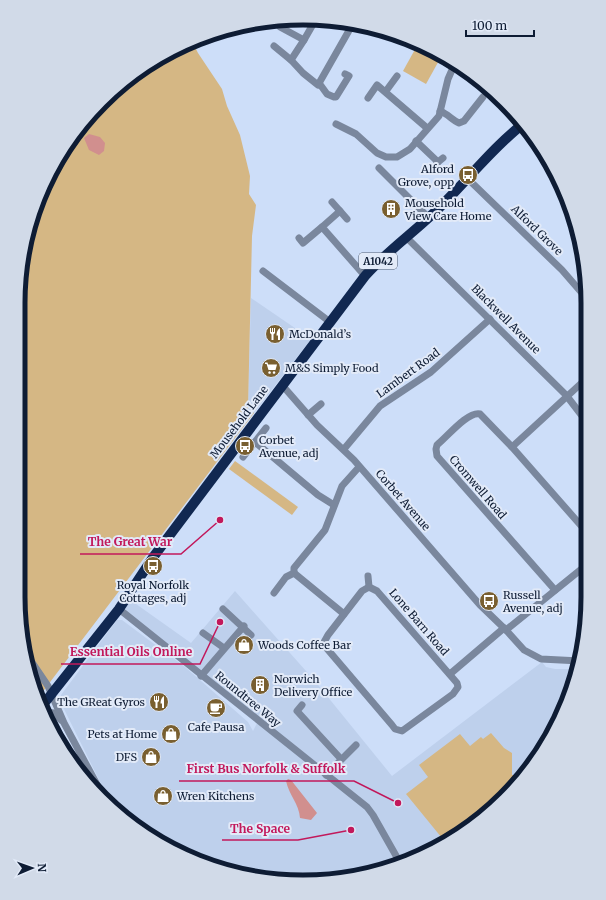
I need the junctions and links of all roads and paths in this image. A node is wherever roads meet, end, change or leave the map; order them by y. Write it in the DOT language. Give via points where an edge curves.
graph roads {
  1 [pos="312,26"];
  2 [pos="280,27"];
  3 [pos="350,29"];
  4 [pos="304,40"];
  5 [pos="274,46"];
  6 [pos="291,60"];
  7 [pos="452,69"];
  8 [pos="349,74"];
  9 [pos="397,76"];
  10 [pos="319,83"];
  11 [pos="386,92"];
  12 [pos="483,97"];
  13 [pos="368,98"];
  14 [pos="440,111"];
  15 [pos="336,124"];
  16 [pos="518,127"];
  17 [pos="427,128"];
  18 [pos="416,141"];
  19 [pos="379,168"];
  20 [pos="432,170"];
  21 [pos="468,179"];
  22 [pos="332,202"];
  23 [pos="340,211"];
  24 [pos="347,218"];
  25 [pos="429,218"];
  26 [pos="322,227"];
  27 [pos="406,237"];
  28 [pos="303,243"];
  29 [pos="263,271"];
  30 [pos="365,276"];
  31 [pos="580,291"];
  32 [pos="490,319"];
  33 [pos="330,322"];
  34 [pos="581,384"];
  35 [pos="282,385"];
  36 [pos="568,396"];
  37 [pos="321,404"];
  38 [pos="581,414"];
  39 [pos="308,415"];
  40 [pos="266,428"];
  41 [pos="255,442"];
  42 [pos="512,447"];
  43 [pos="344,449"];
  44 [pos="243,457"];
  45 [pos="360,467"];
  46 [pos="334,505"];
  47 [pos="581,527"];
  48 [pos="581,569"];
  49 [pos="294,573"];
  50 [pos="368,576"];
  51 [pos="369,587"];
  52 [pos="555,590"];
  53 [pos="274,593"];
  54 [pos="119,609"];
  55 [pos="223,609"];
  56 [pos="344,614"];
  57 [pos="244,626"];
  58 [pos="505,629"];
  59 [pos="203,633"];
  60 [pos="251,635"];
  61 [pos="224,648"];
  62 [pos="574,661"];
  63 [pos="33,662"];
  64 [pos="450,674"];
  65 [pos="201,676"];
  66 [pos="52,694"];
  67 [pos="46,702"];
  68 [pos="302,705"];
  69 [pos="51,713"];
  70 [pos="64,723"];
  71 [pos="356,745"];
  72 [pos="341,759"];
  73 [pos="326,775"];
  74 [pos="96,782"];
  75 [pos="397,858"];
  1 -- 4 [label="street"];
  2 -- 4 [label="street"];
  3 -- 10 [label="street"];
  4 -- 6 [label="street"];
  5 -- 6 [label="street"];
  6 -- 10 [label="street" via="303,73 318,85"];
  7 -- 14 [label="street"];
  8 -- 10 [label="street" via="334,98 327,94"];
  9 -- 11 [label="street"];
  11 -- 13 [label="street" via="377,85"];
  11 -- 17 [label="street"];
  12 -- 14 [label="street" via="464,121 459,123"];
  14 -- 17 [label="street"];
  15 -- 18 [label="street" via="356,134 377,153 386,157 404,154"];
  16 -- 21 [label="highway, Mousehold Lane / A1042"];
  17 -- 18 [label="street"];
  18 -- 20 [label="street" via="440,160"];
  19 -- 25 [label="street"];
  21 -- 25 [label="highway, Mousehold Lane / A1042"];
  21 -- 31 [label="street, Alford Grove" via="562,270"];
  22 -- 23 [label="street"];
  23 -- 24 [label="street"];
  23 -- 26 [label="street"];
  25 -- 27 [label="highway, Mousehold Lane / A1042"];
  26 -- 28 [label="street"];
  26 -- 30 [label="street"];
  27 -- 30 [label="highway, Mousehold Lane / A1042"];
  27 -- 32 [label="street, Blackwell Avenue"];
  29 -- 33 [label="street"];
  30 -- 33 [label="highway, Mousehold Lane / A1042"];
  32 -- 36 [label="street, Blackwell Avenue"];
  32 -- 43 [label="street, Lambert Road" via="431,372 380,406"];
  33 -- 35 [label="highway, Mousehold Lane / A1042"];
  34 -- 36 [label="street"];
  35 -- 39 [label="street, Corbet Avenue"];
  35 -- 54 [label="highway, Mousehold Lane / A1042" via="154,556"];
  36 -- 38 [label="street, Blackwell Avenue"];
  36 -- 42 [label="street"];
  37 -- 39 [label="street"];
  39 -- 43 [label="street, Corbet Avenue"];
  40 -- 41 [label="street"];
  41 -- 44 [label="street"];
  41 -- 46 [label="street" via="318,495"];
  42 -- 47 [label="street, Cromwell Road"];
  42 -- 52 [label="street, Cromwell Road" via="484,416 476,413 468,416 437,445 436,452 439,459"];
  43 -- 45 [label="street, Corbet Avenue"];
  45 -- 46 [label="street" via="342,486"];
  45 -- 58 [label="street, Corbet Avenue" via="480,605"];
  46 -- 49 [label="street" via="325,530 294,568"];
  48 -- 52 [label="street"];
  49 -- 53 [label="street" via="286,578"];
  49 -- 56 [label="street"];
  50 -- 51 [label="street"];
  51 -- 56 [label="street, Lone Barn Road" via="362,591"];
  51 -- 64 [label="street, Lone Barn Road" via="377,591"];
  52 -- 58 [label="street"];
  54 -- 65 [label="street, Roundtree Way"];
  54 -- 66 [label="highway, Mousehold Lane / A1042"];
  55 -- 57 [label="street"];
  56 -- 64 [label="street, Lone Barn Road" via="324,640 324,648 395,729 405,730 453,694 460,687"];
  57 -- 60 [label="street"];
  57 -- 61 [label="street"];
  58 -- 62 [label="street, Corbet Avenue" via="533,656 555,661"];
  58 -- 64 [label="street"];
  59 -- 61 [label="street"];
  61 -- 65 [label="street"];
  63 -- 66 [label="street"];
  65 -- 73 [label="street, Roundtree Way"];
  66 -- 67 [label="highway, A1042"];
  66 -- 70 [label="street"];
  68 -- 72 [label="street, Roundtree Way" via="294,713"];
  69 -- 70 [label="street"];
  70 -- 74 [label="street"];
  71 -- 72 [label="street"];
  72 -- 73 [label="street"];
  73 -- 75 [label="street, Roundtree Way" via="370,811"];
}
